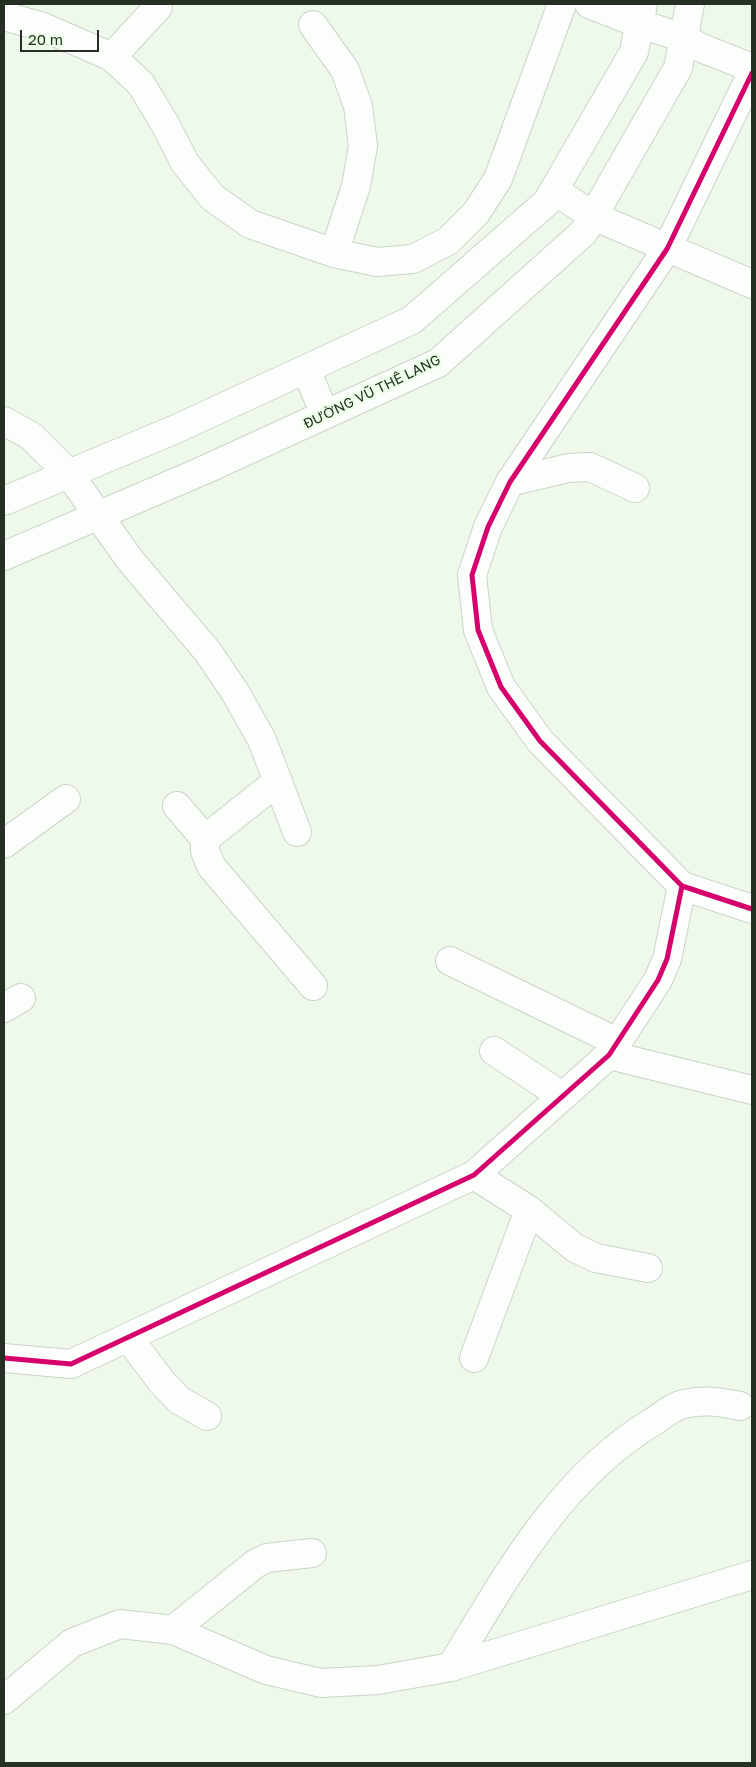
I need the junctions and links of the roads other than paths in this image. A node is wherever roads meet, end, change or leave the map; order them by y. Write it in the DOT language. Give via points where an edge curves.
graph roads {
  1 [pos="562,4"];
  2 [pos="589,4"];
  3 [pos="690,4"];
  4 [pos="158,7"];
  5 [pos="641,14"];
  6 [pos="4,16"];
  7 [pos="313,25"];
  8 [pos="684,38"];
  9 [pos="112,57"];
  10 [pos="752,68"];
  11 [pos="752,72"];
  12 [pos="745,108"];
  13 [pos="554,190"];
  14 [pos="593,216"];
  15 [pos="667,249"];
  16 [pos="334,253"];
  17 [pos="752,284"];
  18 [pos="306,369"];
  19 [pos="325,415"];
  20 [pos="4,421"];
  21 [pos="69,474"];
  22 [pos="510,482"];
  23 [pos="635,488"];
  24 [pos="4,501"];
  25 [pos="98,516"];
  26 [pos="4,556"];
  27 [pos="278,781"];
  28 [pos="66,799"];
  29 [pos="177,806"];
  30 [pos="297,832"];
  31 [pos="205,839"];
  32 [pos="4,844"];
  33 [pos="682,886"];
  34 [pos="752,909"];
  35 [pos="450,961"];
  36 [pos="313,986"];
  37 [pos="613,1049"];
  38 [pos="494,1051"];
  39 [pos="752,1090"];
  40 [pos="562,1096"];
  41 [pos="474,1175"];
  42 [pos="529,1210"];
  43 [pos="648,1268"];
  44 [pos="128,1337"];
  45 [pos="4,1358"];
  46 [pos="474,1358"];
  47 [pos="740,1406"];
  48 [pos="207,1416"];
  49 [pos="312,1553"];
  50 [pos="752,1575"];
  51 [pos="173,1630"];
  52 [pos="452,1667"];
  53 [pos="4,1700"];
  1 -- 16 [label="street" via="498,179 476,213 448,241 413,259 377,262"];
  2 -- 5 [label="street"];
  3 -- 8 [label="street, ĐƯỜNG VŨ THÊ LANG"];
  4 -- 9 [label="street"];
  5 -- 8 [label="street"];
  5 -- 13 [label="street" via="634,52"];
  6 -- 9 [label="street" via="43,27"];
  7 -- 16 [label="street" via="345,70 358,106 363,146 356,186"];
  8 -- 10 [label="street"];
  8 -- 14 [label="street, ĐƯỜNG VŨ THÊ LANG" via="678,68"];
  9 -- 16 [label="street" via="140,84 185,163 212,197 250,224"];
  11 -- 12 [label="street"];
  12 -- 15 [label="street"];
  13 -- 14 [label="street"];
  13 -- 18 [label="street" via="547,202 412,320"];
  14 -- 15 [label="street"];
  14 -- 19 [label="street, ĐƯỜNG VŨ THÊ LANG" via="584,232 438,363"];
  15 -- 17 [label="street"];
  15 -- 22 [label="street"];
  18 -- 19 [label="street"];
  18 -- 21 [label="street"];
  19 -- 25 [label="street, ĐƯỜNG VŨ THÊ LANG"];
  20 -- 21 [label="street" via="31,436"];
  21 -- 24 [label="street"];
  21 -- 25 [label="street"];
  22 -- 23 [label="street" via="568,468 590,467"];
  22 -- 33 [label="street" via="488,527 472,575 478,630 501,687 540,740"];
  25 -- 26 [label="street, ĐƯỜNG VŨ THÊ LANG"];
  25 -- 27 [label="street" via="130,560 208,652 236,692 262,740"];
  27 -- 30 [label="street"];
  27 -- 31 [label="street"];
  28 -- 32 [label="street"];
  29 -- 31 [label="street"];
  31 -- 36 [label="street" via="205,851 212,866"];
  33 -- 34 [label="street"];
  33 -- 37 [label="street" via="667,959 658,980"];
  35 -- 37 [label="street"];
  37 -- 39 [label="street"];
  37 -- 40 [label="street"];
  38 -- 40 [label="street"];
  40 -- 41 [label="street"];
  41 -- 42 [label="street"];
  41 -- 44 [label="street"];
  42 -- 43 [label="street" via="575,1248 596,1258"];
  42 -- 46 [label="street"];
  44 -- 45 [label="street" via="71,1364"];
  44 -- 48 [label="street" via="179,1400"];
  47 -- 52 [label="street" via="708,1400 681,1404 633,1434 581,1479 536,1531"];
  49 -- 51 [label="street" via="261,1561"];
  50 -- 52 [label="street"];
  51 -- 52 [label="street" via="266,1670 321,1683 378,1680"];
  51 -- 53 [label="street" via="120,1624 72,1643"];
}
